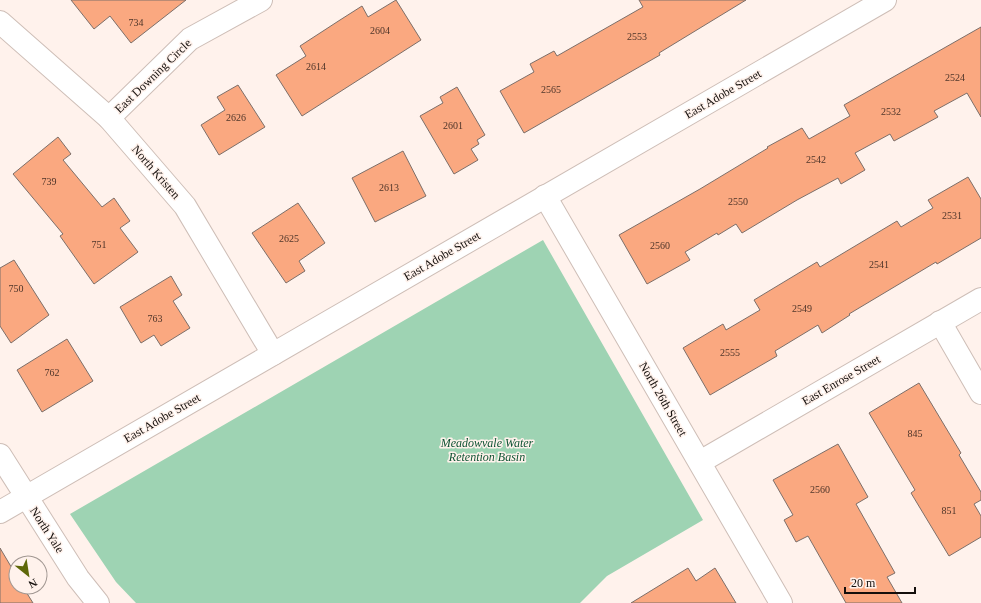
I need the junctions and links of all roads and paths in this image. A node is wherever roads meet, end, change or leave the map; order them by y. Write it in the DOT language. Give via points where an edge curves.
graph roads {
  1 [pos="261,0"];
  2 [pos="885,0"];
  3 [pos="0,22"];
  4 [pos="109,118"];
  5 [pos="544,196"];
  6 [pos="981,299"];
  7 [pos="940,322"];
  8 [pos="273,354"];
  9 [pos="981,393"];
  10 [pos="0,455"];
  11 [pos="700,462"];
  12 [pos="26,497"];
  13 [pos="0,512"];
  14 [pos="98,603"];
  15 [pos="781,603"];
  1 -- 4 [label="street, East Downing Circle" via="190,39"];
  2 -- 5 [label="street, East Adobe Street"];
  3 -- 4 [label="street, North Kristen"];
  4 -- 8 [label="street, North Kristen" via="185,206"];
  5 -- 8 [label="street, East Adobe Street"];
  5 -- 11 [label="street, North 26th Street"];
  6 -- 7 [label="street, East Enrose Street"];
  7 -- 9 [label="street"];
  7 -- 11 [label="street, East Enrose Street"];
  8 -- 12 [label="street, East Adobe Street"];
  10 -- 12 [label="street, North Yale"];
  11 -- 15 [label="street, North 26th Street"];
  12 -- 13 [label="street, East Adobe Street"];
  12 -- 14 [label="street, North Yale" via="78,578"];
}
